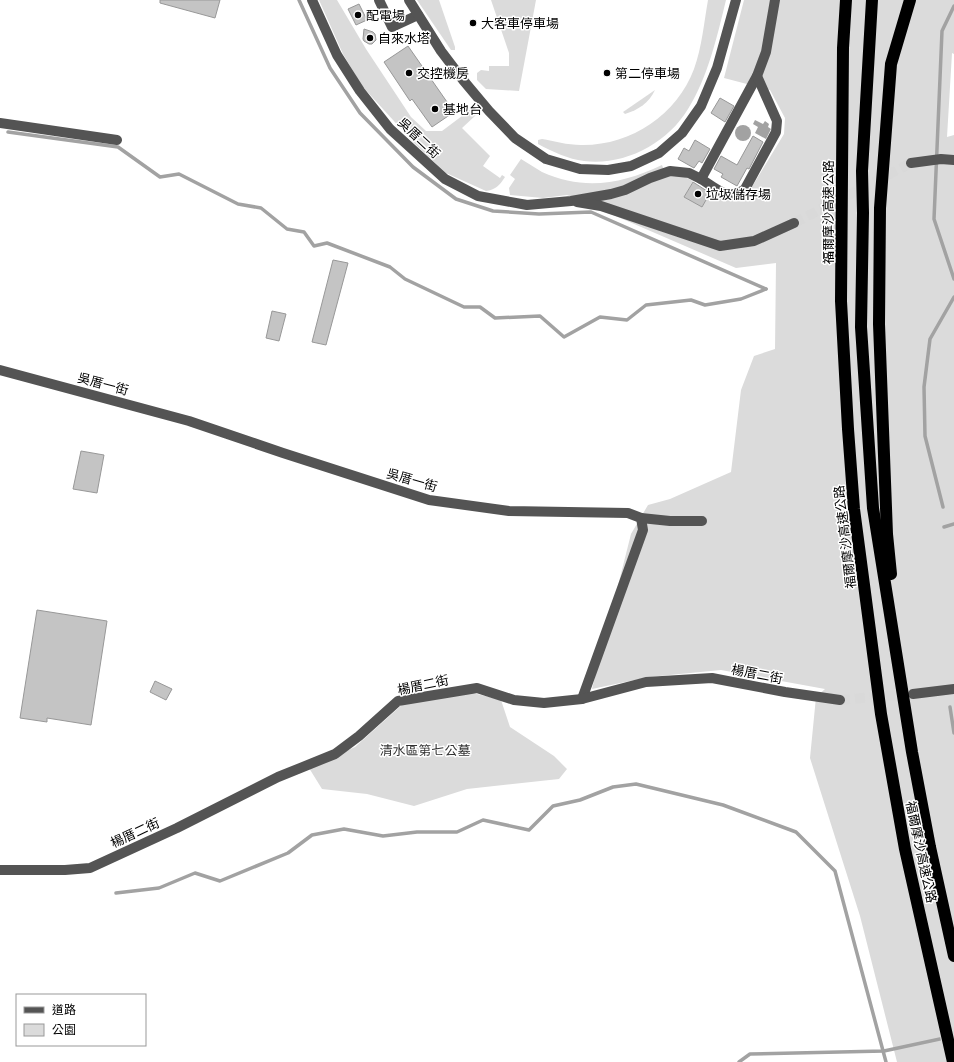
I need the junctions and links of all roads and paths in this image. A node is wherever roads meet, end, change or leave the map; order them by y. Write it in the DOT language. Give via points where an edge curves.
graph roads {
  1 [pos="312,0"];
  2 [pos="380,0"];
  3 [pos="409,0"];
  4 [pos="736,0"];
  5 [pos="775,0"];
  6 [pos="846,0"];
  7 [pos="872,0"];
  8 [pos="910,0"];
  9 [pos="418,15"];
  10 [pos="757,76"];
  11 [pos="0,123"];
  12 [pos="117,140"];
  13 [pos="954,160"];
  14 [pos="911,163"];
  15 [pos="701,179"];
  16 [pos="572,201"];
  17 [pos="794,223"];
  18 [pos="0,370"];
  19 [pos="641,518"];
  20 [pos="702,521"];
  21 [pos="954,689"];
  22 [pos="913,694"];
  23 [pos="582,699"];
  24 [pos="840,700"];
  25 [pos="912,752"];
  26 [pos="0,870"];
  27 [pos="954,956"];
  28 [pos="953,1062"];
  1 -- 16 [label="street, 吳厝二街" via="337,55 360,92 390,129 445,179 478,196 527,205"];
  2 -- 9 [label="street" via="392,27"];
  3 -- 9 [label="street"];
  4 -- 9 [label="street" via="712,81 701,106 682,133 659,153 631,166 608,170 580,169 546,158 515,138 463,80"];
  5 -- 10 [label="street" via="766,52"];
  6 -- 28 [label="highway, 福爾摩沙高速公路" via="843,48 841,301 854,510 881,714 905,849"];
  7 -- 25 [label="highway, 福爾摩沙高速公路" via="862,171 861,327 873,508"];
  8 -- 25 [label="highway" via="892,64 880,208 879,324 887,534"];
  10 -- 15 [label="street"];
  10 -- 15 [label="street" via="777,121 776,132 745,189 738,194 729,195"];
  11 -- 12 [label="street"];
  13 -- 14 [label="street"];
  15 -- 16 [label="street" via="690,173 670,171 625,190"];
  16 -- 17 [label="street" via="601,206 720,246 754,241"];
  18 -- 19 [label="street, 吳厝一街" via="189,421 429,500 509,511 628,513"];
  19 -- 20 [label="street, 吳厝一街"];
  19 -- 23 [label="street" via="643,530"];
  21 -- 22 [label="street"];
  23 -- 24 [label="street, 楊厝二街" via="646,682 712,678"];
  23 -- 26 [label="street, 楊厝二街" via="544,703 514,700 477,688 398,701 335,754 278,777 90,868"];
  25 -- 27 [label="highway, 福爾摩沙高速公路"];
}
